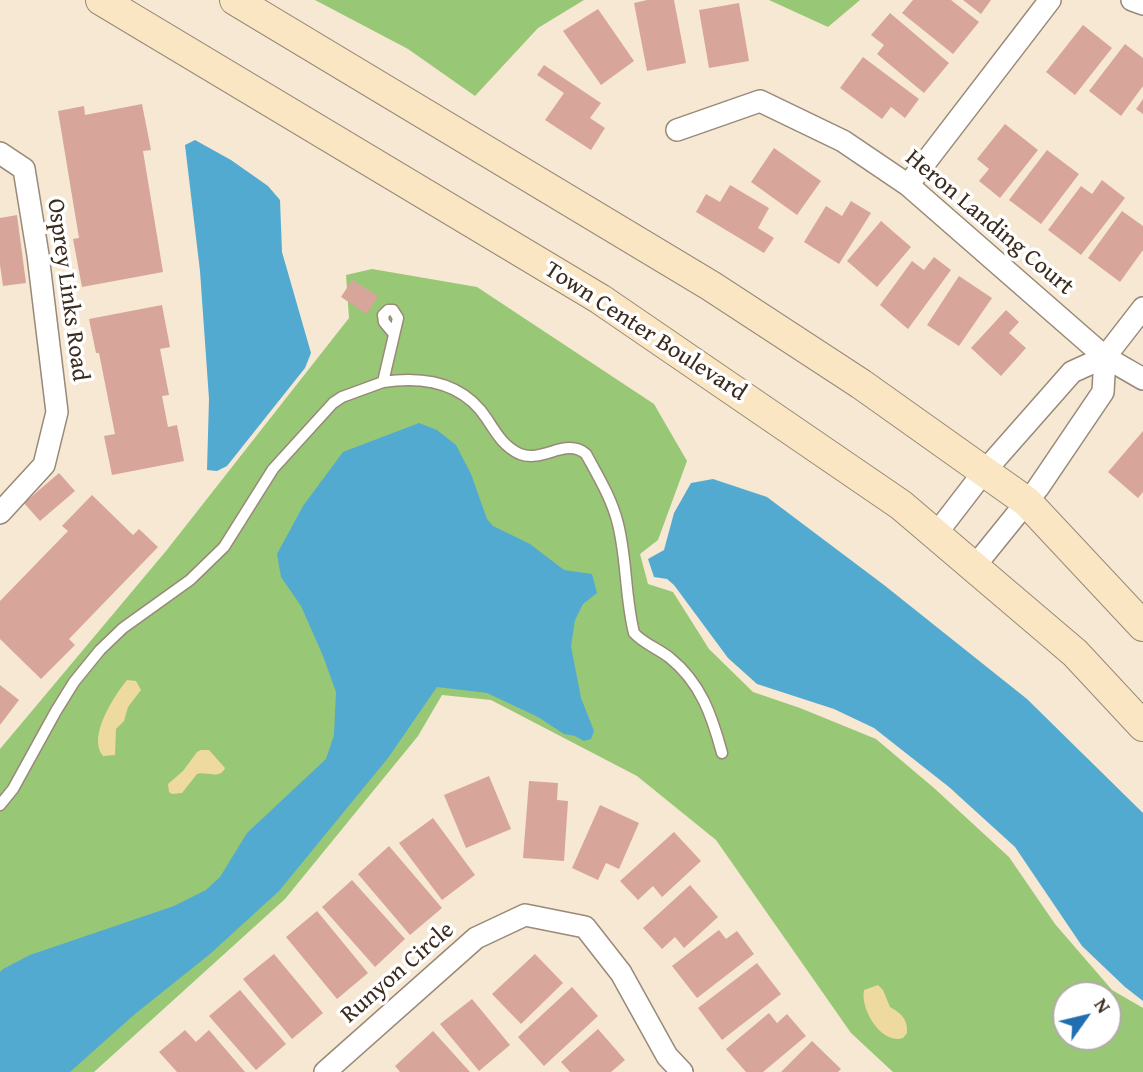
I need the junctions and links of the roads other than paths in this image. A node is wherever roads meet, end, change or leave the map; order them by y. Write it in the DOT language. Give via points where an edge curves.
graph roads {
  1 [pos="101,0"];
  2 [pos="234,0"];
  3 [pos="1050,0"];
  4 [pos="1132,0"];
  5 [pos="1143,4"];
  6 [pos="677,130"];
  7 [pos="0,152"];
  8 [pos="908,185"];
  9 [pos="1143,307"];
  10 [pos="394,334"];
  11 [pos="1105,357"];
  12 [pos="1143,379"];
  13 [pos="383,382"];
  14 [pos="983,473"];
  15 [pos="1027,502"];
  16 [pos="0,513"];
  17 [pos="936,534"];
  18 [pos="974,567"];
  19 [pos="1143,626"];
  20 [pos="1143,726"];
  21 [pos="722,753"];
  22 [pos="0,805"];
  23 [pos="325,1072"];
  24 [pos="682,1072"];
  1 -- 17 [label="main road, Town Center Boulevard" via="600,299 901,505"];
  2 -- 14 [label="main road" via="711,286 861,384"];
  3 -- 8 [label="street"];
  4 -- 5 [label="street"];
  6 -- 8 [label="street, Heron Landing Court" via="760,101 842,141"];
  7 -- 16 [label="street, Osprey Links Road" via="24,169 57,412 44,465"];
  8 -- 11 [label="street, Heron Landing Court"];
  9 -- 11 [label="street"];
  10 -- 13 [label="lane"];
  11 -- 12 [label="street, Heron Landing Court"];
  11 -- 14 [label="street" via="1072,372"];
  11 -- 15 [label="street" via="1103,392"];
  13 -- 21 [label="lane" via="407,378 456,389 474,401 510,449 523,455 538,457 570,447 586,454 619,526 634,633 669,657 699,689"];
  13 -- 22 [label="lane" via="333,403 273,469 225,547 100,650 74,682"];
  14 -- 15 [label="main road"];
  14 -- 17 [label="street"];
  15 -- 18 [label="street"];
  15 -- 19 [label="main road"];
  17 -- 18 [label="main road, Town Center Boulevard"];
  18 -- 20 [label="main road, Town Center Boulevard" via="1075,653"];
  23 -- 24 [label="street, Runyon Circle" via="476,939 525,915 585,927 621,974 667,1056"];
}
